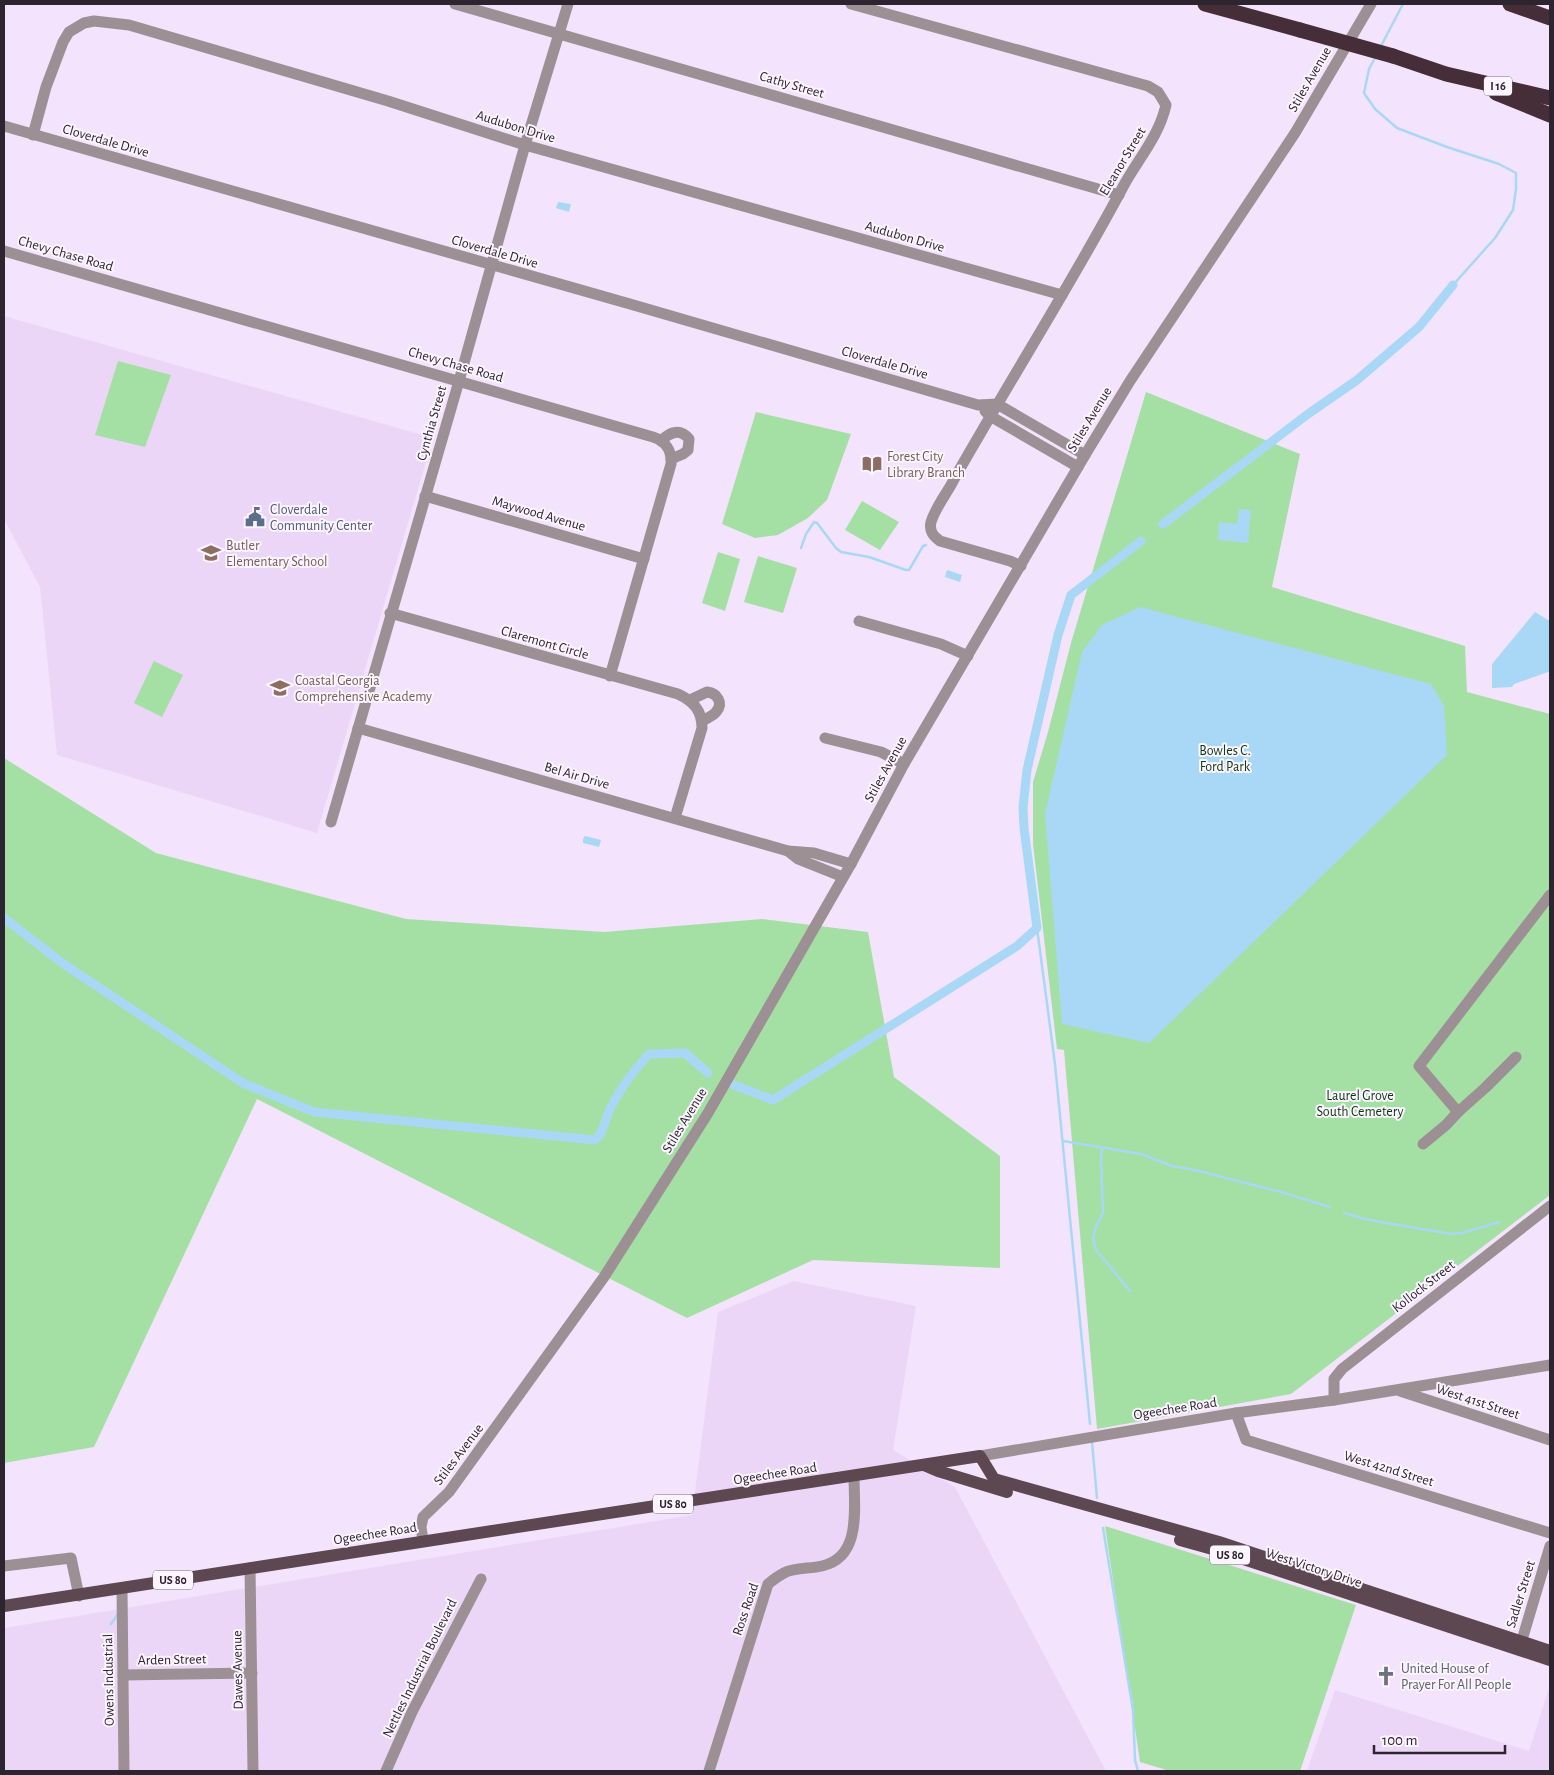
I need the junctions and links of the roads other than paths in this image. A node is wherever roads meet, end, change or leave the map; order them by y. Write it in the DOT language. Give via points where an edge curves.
graph roads {
  1 [pos="455,4"];
  2 [pos="568,4"];
  3 [pos="851,4"];
  4 [pos="1205,4"];
  5 [pos="1371,4"];
  6 [pos="1510,4"];
  7 [pos="1528,4"];
  8 [pos="1550,6"];
  9 [pos="1550,18"];
  10 [pos="560,33"];
  11 [pos="1446,74"];
  12 [pos="1550,98"];
  13 [pos="1550,114"];
  14 [pos="4,126"];
  15 [pos="33,135"];
  16 [pos="526,145"];
  17 [pos="1119,195"];
  18 [pos="4,251"];
  19 [pos="492,266"];
  20 [pos="1062,295"];
  21 [pos="459,380"];
  22 [pos="997,404"];
  23 [pos="978,405"];
  24 [pos="990,416"];
  25 [pos="662,441"];
  26 [pos="1085,455"];
  27 [pos="671,459"];
  28 [pos="1078,467"];
  29 [pos="425,496"];
  30 [pos="644,559"];
  31 [pos="1021,566"];
  32 [pos="390,613"];
  33 [pos="859,621"];
  34 [pos="968,656"];
  35 [pos="610,676"];
  36 [pos="690,700"];
  37 [pos="702,720"];
  38 [pos="358,728"];
  39 [pos="825,738"];
  40 [pos="904,764"];
  41 [pos="675,818"];
  42 [pos="331,822"];
  43 [pos="788,850"];
  44 [pos="851,864"];
  45 [pos="843,877"];
  46 [pos="1550,895"];
  47 [pos="1516,1057"];
  48 [pos="1458,1112"];
  49 [pos="1423,1144"];
  50 [pos="1550,1206"];
  51 [pos="1550,1365"];
  52 [pos="1397,1390"];
  53 [pos="1334,1400"];
  54 [pos="1236,1413"];
  55 [pos="1550,1440"];
  56 [pos="980,1456"];
  57 [pos="924,1464"];
  58 [pos="854,1476"];
  59 [pos="1550,1533"];
  60 [pos="423,1541"];
  61 [pos="1550,1546"];
  62 [pos="4,1566"];
  63 [pos="250,1568"];
  64 [pos="481,1579"];
  65 [pos="122,1589"];
  66 [pos="79,1596"];
  67 [pos="4,1606"];
  68 [pos="1520,1646"];
  69 [pos="1550,1651"];
  70 [pos="1550,1660"];
  71 [pos="252,1673"];
  72 [pos="123,1674"];
  73 [pos="124,1771"];
  74 [pos="252,1771"];
  75 [pos="386,1771"];
  76 [pos="709,1771"];
  1 -- 10 [label="street, Cathy Street"];
  2 -- 10 [label="street, Cynthia Street"];
  3 -- 17 [label="street, Eleanor Street" via="1139,83 1158,92 1166,105 1163,122"];
  4 -- 11 [label="highway, I 16, bridge" via="1393,56"];
  5 -- 26 [label="street, Stiles Avenue" via="1295,132 1130,381"];
  6 -- 9 [label="highway"];
  7 -- 8 [label="highway"];
  10 -- 16 [label="street, Cynthia Street"];
  10 -- 17 [label="street, Cathy Street"];
  11 -- 12 [label="highway, I 16"];
  11 -- 13 [label="highway"];
  14 -- 15 [label="street, Cloverdale Drive"];
  15 -- 16 [label="street, Audubon Drive" via="46,86 69,32 94,21 129,25"];
  15 -- 19 [label="street, Cloverdale Drive"];
  16 -- 19 [label="street, Cynthia Street"];
  16 -- 20 [label="street, Audubon Drive"];
  17 -- 20 [label="street, Eleanor Street"];
  18 -- 21 [label="street, Chevy Chase Road"];
  19 -- 21 [label="street, Cynthia Street"];
  19 -- 23 [label="street, Cloverdale Drive"];
  20 -- 22 [label="street, Eleanor Street"];
  21 -- 25 [label="street, Chevy Chase Road"];
  21 -- 29 [label="street, Cynthia Street"];
  22 -- 23 [label="street, Cloverdale Drive"];
  22 -- 24 [label="street, Eleanor Street"];
  22 -- 26 [label="street"];
  23 -- 24 [label="street, Cloverdale Drive"];
  24 -- 28 [label="street, Cloverdale Drive"];
  24 -- 31 [label="street, Eleanor Street" via="943,498 931,532 940,541"];
  25 -- 27 [label="street"];
  25 -- 27 [label="street" via="677,431 689,439 688,450"];
  26 -- 28 [label="street, Stiles Avenue"];
  27 -- 30 [label="street"];
  28 -- 31 [label="street, Stiles Avenue"];
  29 -- 30 [label="street, Maywood Avenue"];
  29 -- 32 [label="street, Cynthia Street"];
  30 -- 35 [label="street"];
  31 -- 34 [label="street, Stiles Avenue"];
  32 -- 35 [label="street, Claremont Circle"];
  32 -- 38 [label="street, Cynthia Street"];
  33 -- 34 [label="street" via="941,644"];
  34 -- 40 [label="street, Stiles Avenue"];
  35 -- 36 [label="street, Claremont Circle"];
  36 -- 37 [label="street"];
  36 -- 37 [label="street" via="707,692 718,698 718,711"];
  37 -- 41 [label="street" via="698,746"];
  38 -- 41 [label="street, Bel Air Drive"];
  38 -- 42 [label="street, Cynthia Street"];
  39 -- 40 [label="street" via="881,752"];
  40 -- 44 [label="street, Stiles Avenue"];
  41 -- 43 [label="street, Bel Air Drive"];
  43 -- 44 [label="street, Bel Air Drive" via="814,853"];
  43 -- 45 [label="street, Bel Air Drive" via="798,859"];
  44 -- 45 [label="street, Stiles Avenue"];
  45 -- 60 [label="street, Stiles Avenue" via="708,1113 604,1277 449,1492 423,1517"];
  46 -- 48 [label="street" via="1419,1066"];
  47 -- 48 [label="street"];
  48 -- 49 [label="street"];
  50 -- 53 [label="street, Kollock Street" via="1342,1369 1334,1379"];
  51 -- 52 [label="street, Ogeechee Road"];
  52 -- 53 [label="street, Ogeechee Road"];
  52 -- 55 [label="street, West 41st Street"];
  53 -- 54 [label="street, Ogeechee Road"];
  54 -- 56 [label="street, Ogeechee Road"];
  54 -- 59 [label="street, West 42nd Street" via="1246,1440"];
  56 -- 57 [label="main road, Ogeechee Road / US 80"];
  56 -- 68 [label="main road, West Victory Drive / US 80" via="994,1480 1219,1542"];
  57 -- 58 [label="main road, Ogeechee Road / US 80"];
  57 -- 68 [label="main road, West Victory Drive / US 80" via="991,1488 1216,1550"];
  58 -- 60 [label="main road, Ogeechee Road / US 80"];
  58 -- 76 [label="street, Ross Road" via="854,1525 851,1541 843,1556 824,1566 785,1572 768,1584"];
  60 -- 63 [label="main road, Ogeechee Road / US 80"];
  61 -- 68 [label="street, Sadler Street"];
  62 -- 66 [label="street" via="71,1558"];
  63 -- 65 [label="main road, Ogeechee Road / US 80"];
  63 -- 71 [label="street, Dawes Avenue"];
  64 -- 75 [label="street, Nettles Industrial Boulevard" via="412,1712"];
  65 -- 66 [label="main road, Ogeechee Road / US 80"];
  65 -- 72 [label="street, Owens Industrial"];
  66 -- 67 [label="main road, Ogeechee Road / US 80"];
  68 -- 69 [label="main road, West Victory Drive / US 80"];
  68 -- 70 [label="main road, West Victory Drive / US 80"];
  71 -- 72 [label="street, Arden Street"];
  71 -- 74 [label="street, Dawes Avenue"];
  72 -- 73 [label="street, Owens Industrial"];
}
